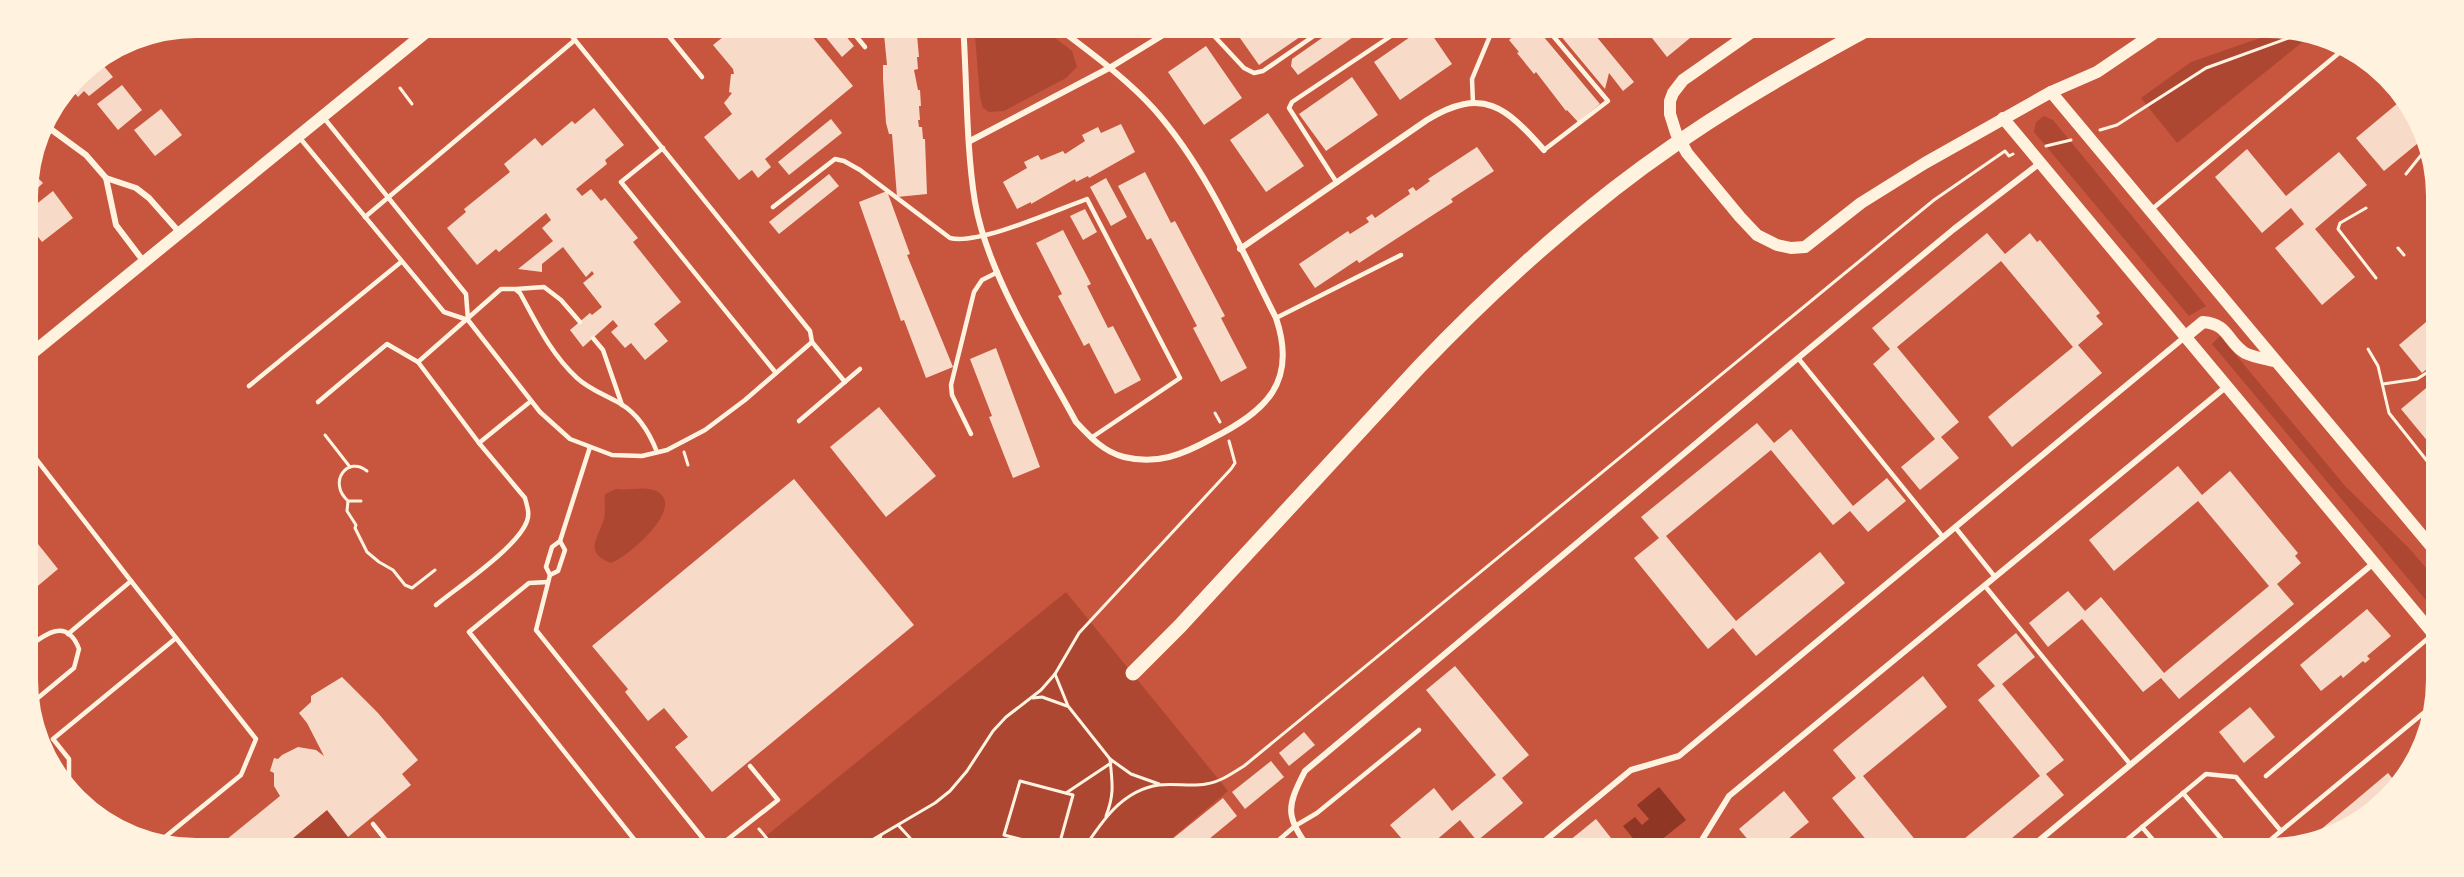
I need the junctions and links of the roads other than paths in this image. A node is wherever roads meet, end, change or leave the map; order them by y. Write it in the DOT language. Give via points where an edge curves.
graph roads {
  1 [pos="423,35"];
  2 [pos="572,35"];
  3 [pos="667,35"];
  4 [pos="855,35"];
  5 [pos="964,35"];
  6 [pos="1068,35"];
  7 [pos="1163,35"];
  8 [pos="1213,35"];
  9 [pos="1315,35"];
  10 [pos="1392,35"];
  11 [pos="1490,35"];
  12 [pos="1553,35"];
  13 [pos="1747,35"];
  14 [pos="1857,35"];
  15 [pos="2152,35"];
  16 [pos="576,40"];
  17 [pos="865,47"];
  18 [pos="2340,52"];
  19 [pos="1111,67"];
  20 [pos="702,77"];
  21 [pos="2051,92"];
  22 [pos="1473,103"];
  23 [pos="322,117"];
  24 [pos="2003,118"];
  25 [pos="50,128"];
  26 [pos="298,136"];
  27 [pos="970,141"];
  28 [pos="663,147"];
  29 [pos="1544,150"];
  30 [pos="2040,162"];
  31 [pos="106,178"];
  32 [pos="1337,183"];
  33 [pos="388,197"];
  34 [pos="773,207"];
  35 [pos="2149,211"];
  36 [pos="365,217"];
  37 [pos="180,233"];
  38 [pos="983,235"];
  39 [pos="1240,249"];
  40 [pos="1401,255"];
  41 [pos="144,262"];
  42 [pos="401,262"];
  43 [pos="998,272"];
  44 [pos="515,289"];
  45 [pos="1276,318"];
  46 [pos="468,320"];
  47 [pos="580,322"];
  48 [pos="2186,336"];
  49 [pos="594,338"];
  50 [pos="812,342"];
  51 [pos="35,351"];
  52 [pos="1798,358"];
  53 [pos="2275,361"];
  54 [pos="418,362"];
  55 [pos="860,369"];
  56 [pos="776,373"];
  57 [pos="845,382"];
  58 [pos="2227,385"];
  59 [pos="249,386"];
  60 [pos="531,401"];
  61 [pos="318,402"];
  62 [pos="622,405"];
  63 [pos="799,421"];
  64 [pos="971,434"];
  65 [pos="1091,438"];
  66 [pos="479,443"];
  67 [pos="590,447"];
  68 [pos="657,452"];
  69 [pos="35,458"];
  70 [pos="1955,526"];
  71 [pos="1943,537"];
  72 [pos="560,541"];
  73 [pos="2430,545"];
  74 [pos="2375,562"];
  75 [pos="550,574"];
  76 [pos="1995,577"];
  77 [pos="131,581"];
  78 [pos="549,582"];
  79 [pos="1985,586"];
  80 [pos="435,605"];
  81 [pos="2430,631"];
  82 [pos="68,633"];
  83 [pos="176,638"];
  84 [pos="2430,641"];
  85 [pos="35,642"];
  86 [pos="1133,673"];
  87 [pos="36,699"];
  88 [pos="2426,711"];
  89 [pos="1419,729"];
  90 [pos="2130,764"];
  91 [pos="750,766"];
  92 [pos="2265,776"];
  93 [pos="69,780"];
  94 [pos="2183,793"];
  95 [pos="373,824"];
  96 [pos="1295,826"];
  97 [pos="2142,827"];
  98 [pos="2281,831"];
  99 [pos="163,839"];
  100 [pos="387,842"];
  101 [pos="636,842"];
  102 [pos="704,842"];
  103 [pos="725,842"];
  104 [pos="1277,842"];
  105 [pos="1305,842"];
  106 [pos="1543,842"];
  107 [pos="1701,842"];
  108 [pos="2037,842"];
  109 [pos="2124,842"];
  110 [pos="2155,842"];
  111 [pos="2224,842"];
  112 [pos="2268,842"];
  1 -- 23 [label="main road"];
  2 -- 16 [label="lane"];
  3 -- 20 [label="lane"];
  4 -- 17 [label="lane"];
  5 -- 27 [label="street"];
  6 -- 19 [label="street"];
  7 -- 19 [label="street"];
  8 -- 9 [label="lane" via="1244,68 1254,73 1263,71"];
  10 -- 32 [label="lane" via="1292,102 1290,108"];
  11 -- 22 [label="lane" via="1472,79"];
  12 -- 29 [label="lane" via="1608,101"];
  13 -- 24 [label="main road" via="1683,80 1673,93 1670,114 1687,153 1757,235 1777,245 1805,247 1861,203"];
  14 -- 86 [label="highway" via="1704,125 1615,188 1534,255 1450,334"];
  15 -- 21 [label="main road" via="2097,72"];
  16 -- 28 [label="lane"];
  16 -- 33 [label="lane"];
  18 -- 35 [label="lane"];
  19 -- 27 [label="street"];
  19 -- 39 [label="street" via="1155,110 1188,154"];
  21 -- 24 [label="main road"];
  21 -- 35 [label="main road"];
  22 -- 29 [label="street" via="1493,106 1516,119"];
  22 -- 32 [label="street" via="1444,110"];
  23 -- 26 [label="main road"];
  23 -- 33 [label="lane"];
  24 -- 30 [label="main road"];
  25 -- 31 [label="street" via="86,155"];
  26 -- 36 [label="lane"];
  26 -- 37 [label="main road"];
  27 -- 38 [label="street" via="975,202"];
  28 -- 50 [label="lane" via="810,331"];
  28 -- 56 [label="lane" via="621,182"];
  30 -- 48 [label="main road"];
  30 -- 52 [label="street"];
  31 -- 37 [label="street" via="136,188"];
  31 -- 41 [label="street" via="116,225"];
  32 -- 39 [label="street"];
  33 -- 36 [label="lane"];
  33 -- 46 [label="lane" via="466,294"];
  34 -- 38 [label="lane" via="835,159 860,170 950,238 965,240"];
  35 -- 53 [label="main road"];
  36 -- 42 [label="lane"];
  37 -- 41 [label="main road"];
  38 -- 43 [label="street"];
  38 -- 65 [label="lane" via="1087,199 1180,378"];
  39 -- 45 [label="street"];
  40 -- 45 [label="lane"];
  41 -- 51 [label="main road"];
  42 -- 46 [label="lane" via="444,312"];
  42 -- 59 [label="lane"];
  43 -- 64 [label="lane" via="982,280 974,292 951,385"];
  43 -- 65 [label="street" via="1076,422"];
  44 -- 46 [label="lane" via="501,289"];
  44 -- 47 [label="lane" via="544,287"];
  44 -- 62 [label="lane" via="542,337 566,368 596,392"];
  45 -- 65 [label="street" via="1283,337 1282,370 1266,402 1254,415 1183,454 1163,460 1122,457"];
  46 -- 54 [label="lane"];
  46 -- 60 [label="lane"];
  48 -- 53 [label="main road" via="2203,322 2212,323 2222,327 2245,353"];
  48 -- 58 [label="main road"];
  48 -- 70 [label="street"];
  49 -- 62 [label="lane" via="603,351"];
  50 -- 56 [label="lane"];
  50 -- 57 [label="lane"];
  52 -- 71 [label="lane"];
  52 -- 96 [label="street" via="1305,771 1289,811"];
  53 -- 73 [label="main road"];
  54 -- 61 [label="lane" via="387,344"];
  54 -- 66 [label="lane"];
  55 -- 57 [label="lane"];
  56 -- 68 [label="lane" via="705,430"];
  57 -- 63 [label="lane"];
  58 -- 74 [label="main road"];
  58 -- 76 [label="street"];
  60 -- 66 [label="lane"];
  60 -- 67 [label="lane" via="570,440"];
  62 -- 68 [label="lane" via="646,430"];
  66 -- 80 [label="lane" via="525,498 527,520 507,547"];
  67 -- 68 [label="lane" via="612,455"];
  67 -- 72 [label="lane"];
  69 -- 77 [label="lane"];
  70 -- 71 [label="street"];
  70 -- 76 [label="lane"];
  71 -- 106 [label="street" via="1679,756 1631,770"];
  72 -- 75 [label="lane" via="552,547 546,567"];
  72 -- 75 [label="lane" via="565,550 558,571"];
  74 -- 81 [label="main road"];
  74 -- 90 [label="street"];
  75 -- 78 [label="lane"];
  76 -- 79 [label="street"];
  77 -- 82 [label="lane"];
  77 -- 83 [label="lane"];
  78 -- 101 [label="lane" via="529,583 469,632"];
  78 -- 102 [label="lane" via="536,630"];
  79 -- 90 [label="lane"];
  79 -- 107 [label="street" via="1729,796"];
  82 -- 85 [label="lane" via="47,632"];
  82 -- 87 [label="lane" via="79,649 74,668"];
  83 -- 93 [label="lane" via="53,738 69,759"];
  83 -- 99 [label="lane" via="256,739 241,775"];
  84 -- 92 [label="lane"];
  88 -- 98 [label="lane"];
  89 -- 96 [label="lane" via="1317,813"];
  90 -- 108 [label="street"];
  91 -- 103 [label="lane" via="778,800"];
  94 -- 97 [label="lane"];
  94 -- 98 [label="lane" via="2206,774 2236,777"];
  94 -- 111 [label="lane"];
  95 -- 100 [label="lane"];
  96 -- 104 [label="lane"];
  96 -- 105 [label="street"];
  97 -- 109 [label="lane"];
  97 -- 110 [label="lane"];
  98 -- 112 [label="lane"];
}
